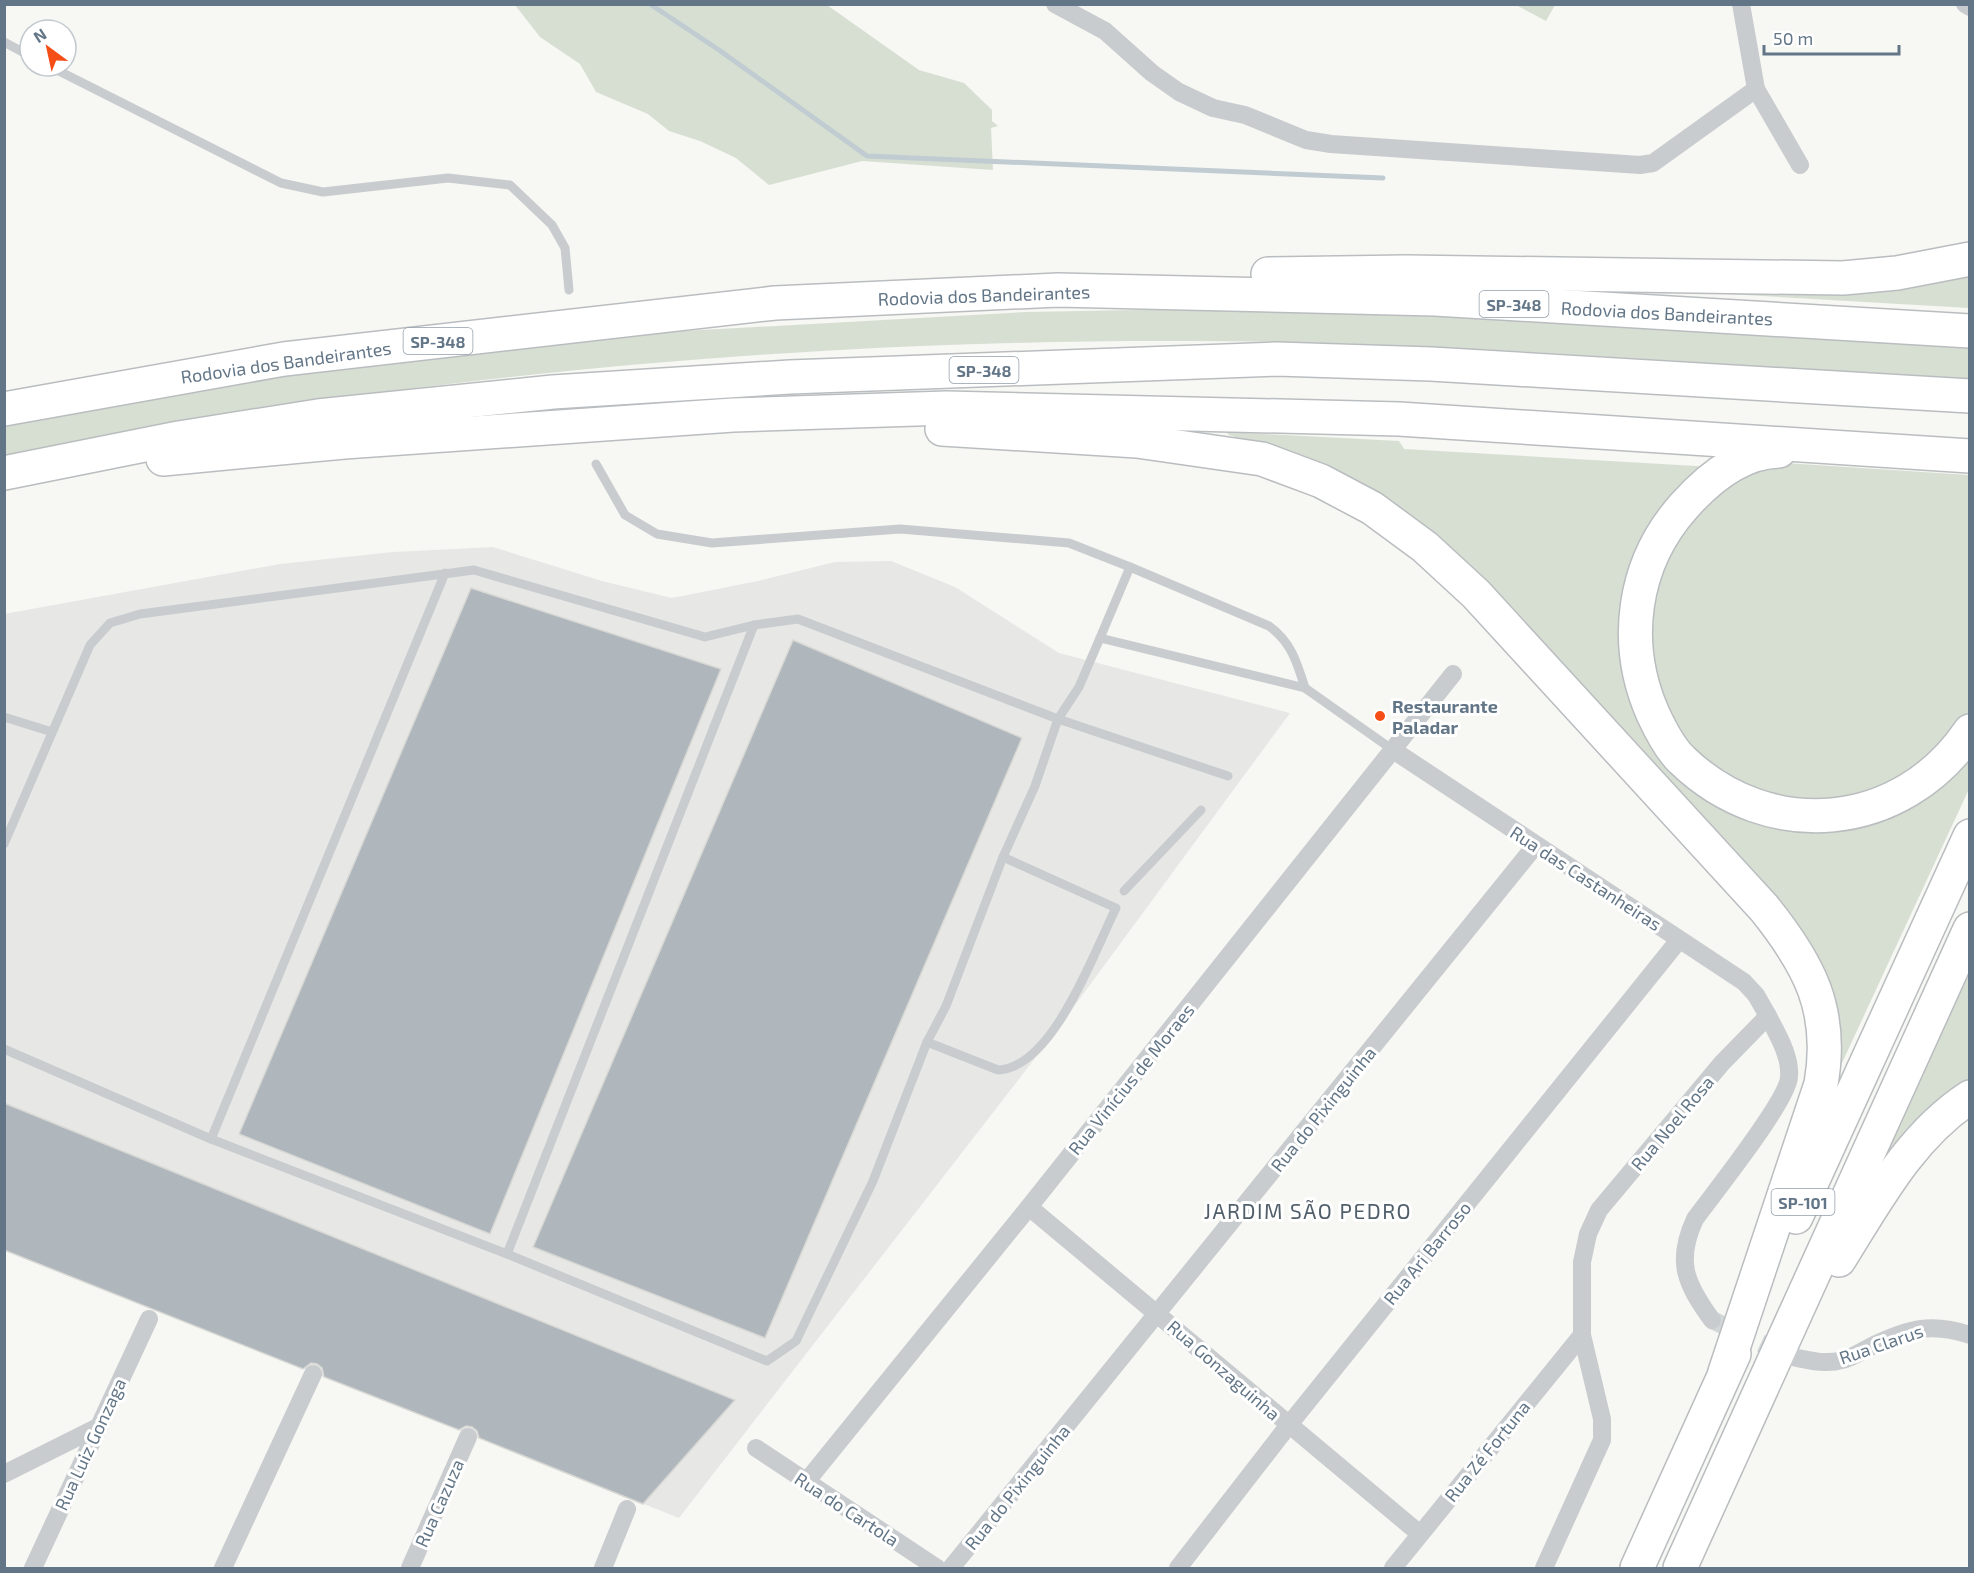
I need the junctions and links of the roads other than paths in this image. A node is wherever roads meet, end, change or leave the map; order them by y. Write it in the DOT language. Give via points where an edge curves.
graph roads {
  1 [pos="1055,4"];
  2 [pos="1741,4"];
  3 [pos="1965,4"];
  4 [pos="1970,7"];
  5 [pos="4,42"];
  6 [pos="18,50"];
  7 [pos="73,78"];
  8 [pos="1756,89"];
  9 [pos="1800,165"];
  10 [pos="1970,259"];
  11 [pos="569,290"];
  12 [pos="1058,290"];
  13 [pos="1970,331"];
  14 [pos="1970,396"];
  15 [pos="4,409"];
  16 [pos="733,415"];
  17 [pos="1853,448"];
  18 [pos="1970,456"];
  19 [pos="56,463"];
  20 [pos="596,464"];
  21 [pos="4,473"];
  22 [pos="1130,567"];
  23 [pos="445,573"];
  24 [pos="754,625"];
  25 [pos="1100,638"];
  26 [pos="1452,674"];
  27 [pos="1305,688"];
  28 [pos="4,717"];
  29 [pos="1058,719"];
  30 [pos="1970,731"];
  31 [pos="52,732"];
  32 [pos="1393,750"];
  33 [pos="1228,776"];
  34 [pos="1201,810"];
  35 [pos="1970,836"];
  36 [pos="4,844"];
  37 [pos="1535,846"];
  38 [pos="1003,857"];
  39 [pos="1124,891"];
  40 [pos="1970,929"];
  41 [pos="1679,940"];
  42 [pos="1768,1016"];
  43 [pos="927,1041"];
  44 [pos="4,1049"];
  45 [pos="1970,1097"];
  46 [pos="211,1139"];
  47 [pos="1029,1207"];
  48 [pos="507,1254"];
  49 [pos="1159,1313"];
  50 [pos="149,1319"];
  51 [pos="1712,1320"];
  52 [pos="1582,1335"];
  53 [pos="1970,1335"];
  54 [pos="1781,1364"];
  55 [pos="1725,1372"];
  56 [pos="313,1374"];
  57 [pos="98,1426"];
  58 [pos="1288,1426"];
  59 [pos="468,1437"];
  60 [pos="756,1448"];
  61 [pos="4,1474"];
  62 [pos="806,1482"];
  63 [pos="627,1509"];
  64 [pos="1420,1534"];
  65 [pos="33,1569"];
  66 [pos="223,1569"];
  67 [pos="411,1569"];
  68 [pos="603,1569"];
  69 [pos="937,1569"];
  70 [pos="951,1569"];
  71 [pos="1178,1569"];
  72 [pos="1393,1569"];
  73 [pos="1544,1569"];
  74 [pos="1637,1569"];
  75 [pos="1680,1569"];
  1 -- 8 [label="street" via="1105,31 1179,92 1306,140 1331,144 1640,165 1653,163"];
  2 -- 8 [label="street"];
  3 -- 4 [label="street"];
  5 -- 6 [label="lane"];
  7 -- 11 [label="lane" via="281,183 323,192 448,178 510,185 552,225 565,248"];
  8 -- 9 [label="street"];
  10 -- 12 [label="highway" via="1897,273 1843,278 1406,272 1255,274"];
  12 -- 13 [label="highway, Rodovia dos Bandeirantes / SP-348" via="1435,299"];
  12 -- 15 [label="highway, Rodovia dos Bandeirantes / SP-348" via="751,305 284,358"];
  14 -- 19 [label="highway, SP-348" via="1431,364 1277,359 790,377 553,392 318,416 178,438"];
  16 -- 17 [label="highway" via="947,408 1398,419"];
  16 -- 19 [label="highway" via="344,442 193,458"];
  16 -- 55 [label="highway" via="1137,441 1262,459 1321,481 1372,507 1425,547 1476,594 1764,908 1793,944 1823,1017 1826,1054 1821,1084"];
  17 -- 18 [label="highway"];
  17 -- 30 [label="highway" via="1767,451 1748,458 1715,476 1670,522 1650,558 1638,602 1634,642 1642,688 1658,725 1680,759 1707,781 1742,801 1778,813 1845,815 1873,807 1907,790"];
  19 -- 21 [label="highway, SP-348"];
  20 -- 22 [label="lane" via="625,515 657,534 712,543 900,529 1069,543"];
  22 -- 25 [label="lane"];
  22 -- 27 [label="lane" via="1269,626 1284,637 1296,658"];
  23 -- 24 [label="lane" via="474,570 705,637"];
  23 -- 31 [label="lane" via="140,614 110,623 90,645"];
  23 -- 46 [label="lane"];
  24 -- 29 [label="lane" via="798,619"];
  24 -- 48 [label="lane"];
  25 -- 27 [label="lane"];
  25 -- 29 [label="lane" via="1078,687"];
  26 -- 32 [label="street, Rua Vinícius de Moraes"];
  27 -- 32 [label="lane"];
  28 -- 31 [label="lane"];
  29 -- 33 [label="lane"];
  29 -- 38 [label="lane" via="1035,786"];
  31 -- 36 [label="lane"];
  32 -- 37 [label="street, Rua das Castanheiras"];
  32 -- 47 [label="street, Rua Vinícius de Moraes"];
  34 -- 39 [label="lane"];
  35 -- 55 [label="highway, SP-101"];
  37 -- 41 [label="street, Rua das Castanheiras"];
  37 -- 49 [label="street, Rua do Pixinguinha"];
  38 -- 43 [label="lane" via="946,1006"];
  38 -- 43 [label="lane" via="1116,908 1062,1020 1021,1064 1010,1070 998,1070"];
  40 -- 54 [label="highway, SP-101"];
  41 -- 42 [label="street, Rua das Castanheiras" via="1744,982"];
  41 -- 58 [label="street, Rua Ari Barroso"];
  42 -- 51 [label="street" via="1788,1062 1789,1078 1780,1101 1695,1219 1685,1246 1685,1273"];
  42 -- 52 [label="street, Rua Noel Rosa" via="1722,1063 1599,1210 1582,1262"];
  43 -- 48 [label="lane" via="873,1181 796,1341 766,1361"];
  44 -- 46 [label="lane"];
  45 -- 54 [label="highway" via="1919,1139 1884,1188"];
  46 -- 48 [label="lane"];
  47 -- 49 [label="street, Rua Gonzaguinha"];
  47 -- 62 [label="street, Rua Vinícius de Moraes"];
  49 -- 58 [label="street, Rua Gonzaguinha"];
  49 -- 70 [label="street, Rua do Pixinguinha"];
  50 -- 57 [label="street, Rua Luiz Gonzaga"];
  52 -- 64 [label="street, Rua Zé Fortuna"];
  52 -- 73 [label="street, Rua Noel Rosa" via="1602,1419 1602,1440"];
  53 -- 54 [label="street, Rua Clarus" via="1948,1328 1920,1327 1842,1360"];
  54 -- 75 [label="highway, SP-101"];
  55 -- 74 [label="highway, SP-101"];
  56 -- 66 [label="street"];
  57 -- 61 [label="street"];
  57 -- 65 [label="street, Rua Luiz Gonzaga"];
  58 -- 64 [label="street, Rua Gonzaguinha"];
  58 -- 71 [label="street, Rua Ari Barroso"];
  59 -- 67 [label="street, Rua Cazuza"];
  60 -- 62 [label="street, Rua do Cartola"];
  62 -- 69 [label="street, Rua do Cartola"];
  63 -- 68 [label="street"];
  64 -- 72 [label="street, Rua Zé Fortuna"];
}
